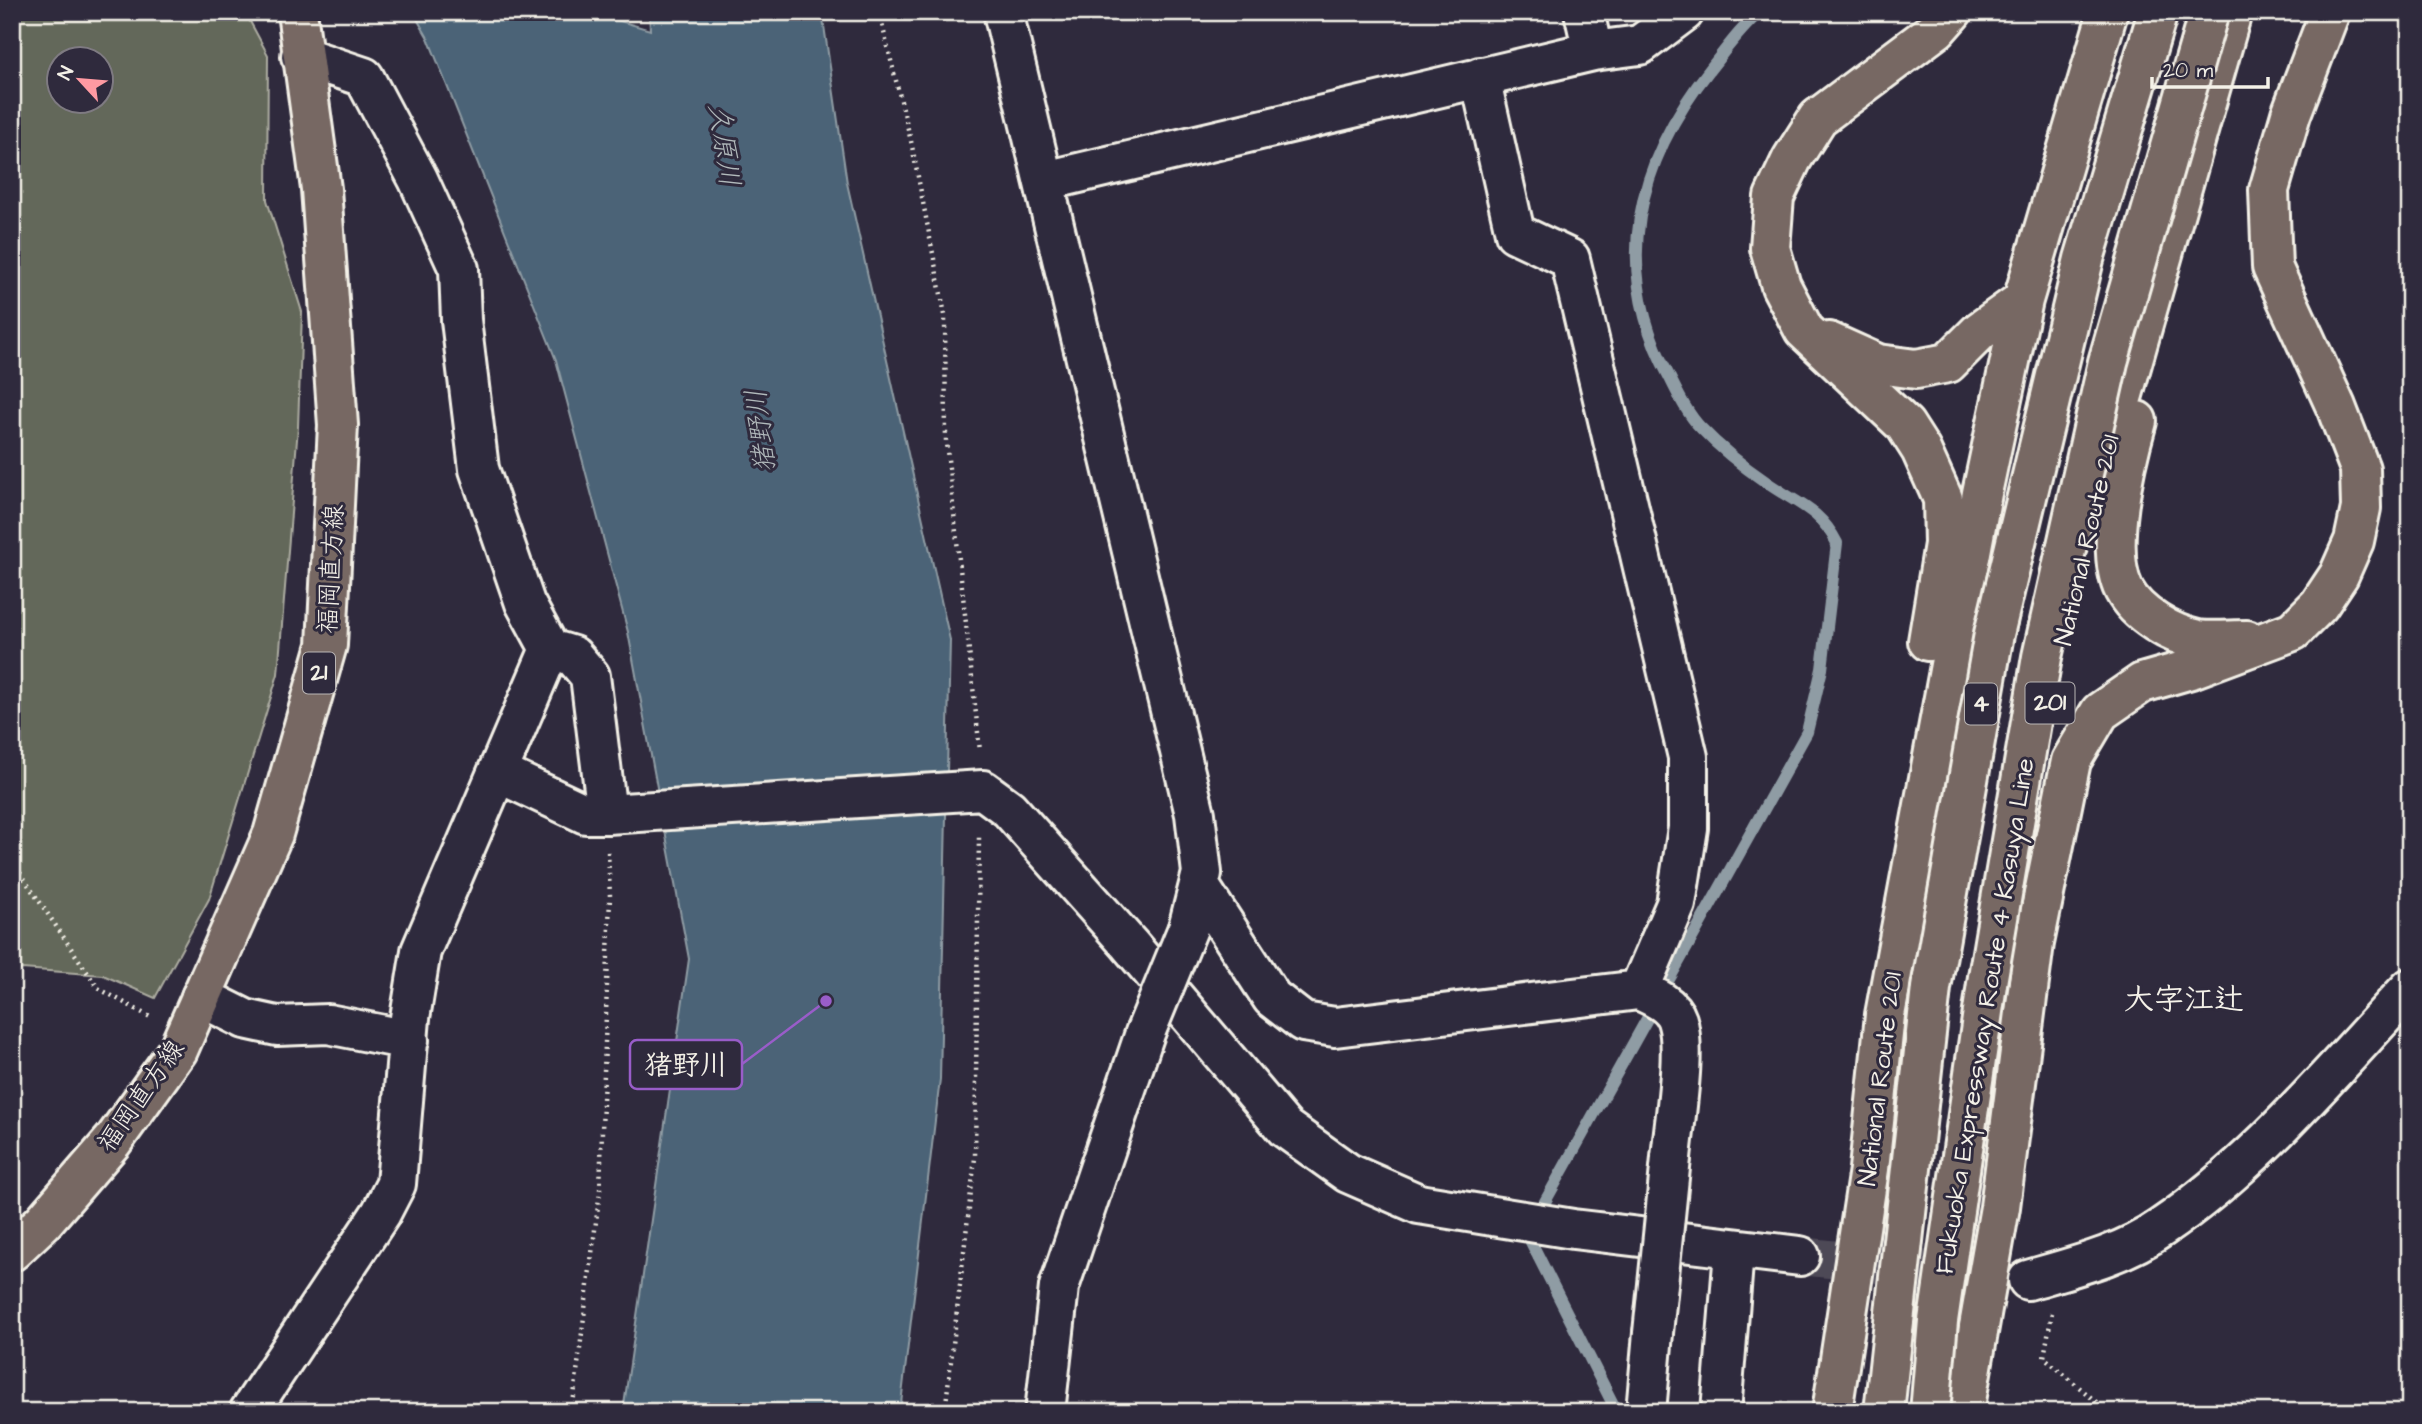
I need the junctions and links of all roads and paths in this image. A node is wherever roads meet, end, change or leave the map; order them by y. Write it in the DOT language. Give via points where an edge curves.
graph roads {
  1 [pos="297,12"];
  2 [pos="879,12"];
  3 [pos="1003,12"];
  4 [pos="1584,12"];
  5 [pos="1684,12"];
  6 [pos="1952,12"];
  7 [pos="2108,12"];
  8 [pos="2158,12"];
  9 [pos="2209,12"];
  10 [pos="2232,12"];
  11 [pos="2239,12"];
  12 [pos="2330,12"];
  13 [pos="1593,51"];
  14 [pos="301,56"];
  15 [pos="1480,77"];
  16 [pos="1045,181"];
  17 [pos="2023,300"];
  18 [pos="1804,330"];
  19 [pos="2266,640"];
  20 [pos="550,649"];
  21 [pos="499,773"];
  22 [pos="976,792"];
  23 [pos="618,813"];
  24 [pos="12,861"];
  25 [pos="1199,885"];
  26 [pos="2410,988"];
  27 [pos="1639,990"];
  28 [pos="201,997"];
  29 [pos="1885,1015"];
  30 [pos="184,1036"];
  31 [pos="409,1040"];
  32 [pos="12,1251"];
  33 [pos="1734,1251"];
  34 [pos="1800,1256"];
  35 [pos="2044,1276"];
  36 [pos="249,1412"];
  37 [pos="572,1412"];
  38 [pos="945,1412"];
  39 [pos="1045,1412"];
  40 [pos="1646,1412"];
  41 [pos="1721,1412"];
  42 [pos="1832,1412"];
  43 [pos="1884,1412"];
  44 [pos="1930,1412"];
  45 [pos="1956,1412"];
  46 [pos="1964,1412"];
  47 [pos="2108,1412"];
  1 -- 14 [label="main road, 福岡直方線 / 21"];
  2 -- 22 [label="path" via="911,141 945,315 946,441 977,702"];
  3 -- 16 [label="street"];
  4 -- 13 [label="street"];
  5 -- 13 [label="street" via="1640,44"];
  6 -- 18 [label="main road" via="1937,29 1818,118 1774,197 1770,248 1781,286"];
  7 -- 17 [label="main road, National Route 201"];
  8 -- 43 [label="main road, Fukuoka Expressway Route 4 Kasuya Line / 4, bridge" via="2084,259 1994,635 1931,988"];
  9 -- 44 [label="main road, Fukuoka Expressway Route 4 Kasuya Line, bridge" via="2108,362 2042,657 1986,991 1938,1321"];
  10 -- 45 [label="main road, National Route 201 / 201" via="2115,417 2050,699 1996,982"];
  11 -- 19 [label="main road" via="2188,232 2130,444 2116,520 2124,590 2145,614 2198,640"];
  12 -- 19 [label="main road" via="2291,114 2269,190 2272,267 2360,468 2361,508 2340,575 2319,605 2293,631"];
  13 -- 15 [label="street"];
  14 -- 20 [label="street" via="364,77 459,269 479,469 525,603"];
  14 -- 28 [label="main road, 福岡直方線 / 21" via="321,189 338,425 327,645 273,834"];
  15 -- 16 [label="street"];
  15 -- 27 [label="street" via="1515,233 1570,259 1688,757 1688,828 1675,904"];
  16 -- 25 [label="street" via="1195,814 1202,873"];
  17 -- 18 [label="main road" via="1980,331 1948,363 1916,369 1878,364"];
  17 -- 29 [label="main road, National Route 201" via="1982,493"];
  18 -- 29 [label="main road" via="1905,425 1944,499 1944,544 1894,834"];
  19 -- 46 [label="main road" via="2142,683 2100,712 2071,761 2034,943 2000,1207"];
  20 -- 21 [label="street"];
  20 -- 23 [label="street" via="573,656 590,676"];
  21 -- 23 [label="street" via="586,814"];
  21 -- 31 [label="street" via="421,951"];
  22 -- 23 [label="street"];
  22 -- 33 [label="street" via="1009,809 1284,1128 1348,1173 1419,1203"];
  22 -- 38 [label="path" via="975,1158"];
  23 -- 37 [label="path" via="610,896 600,1190"];
  24 -- 30 [label="path" via="98,988"];
  25 -- 27 [label="street" via="1272,998 1303,1022 1335,1027"];
  25 -- 39 [label="street, bridge" via="1188,928 1145,1033 1059,1287"];
  26 -- 35 [label="street" via="2255,1154 2160,1229 2096,1260"];
  27 -- 40 [label="street, bridge" via="1662,1000 1677,1019 1680,1050"];
  28 -- 30 [label="main road, 福岡直方線 / 21"];
  28 -- 31 [label="street" via="245,1018 276,1026 328,1024"];
  29 -- 42 [label="main road, National Route 201" via="1869,1169"];
  30 -- 32 [label="main road, 福岡直方線 / 21" via="113,1141"];
  31 -- 36 [label="street" via="396,1184 382,1213"];
  33 -- 34 [label="street"];
  33 -- 41 [label="street"];
  35 -- 47 [label="path" via="2044,1357"];
}
